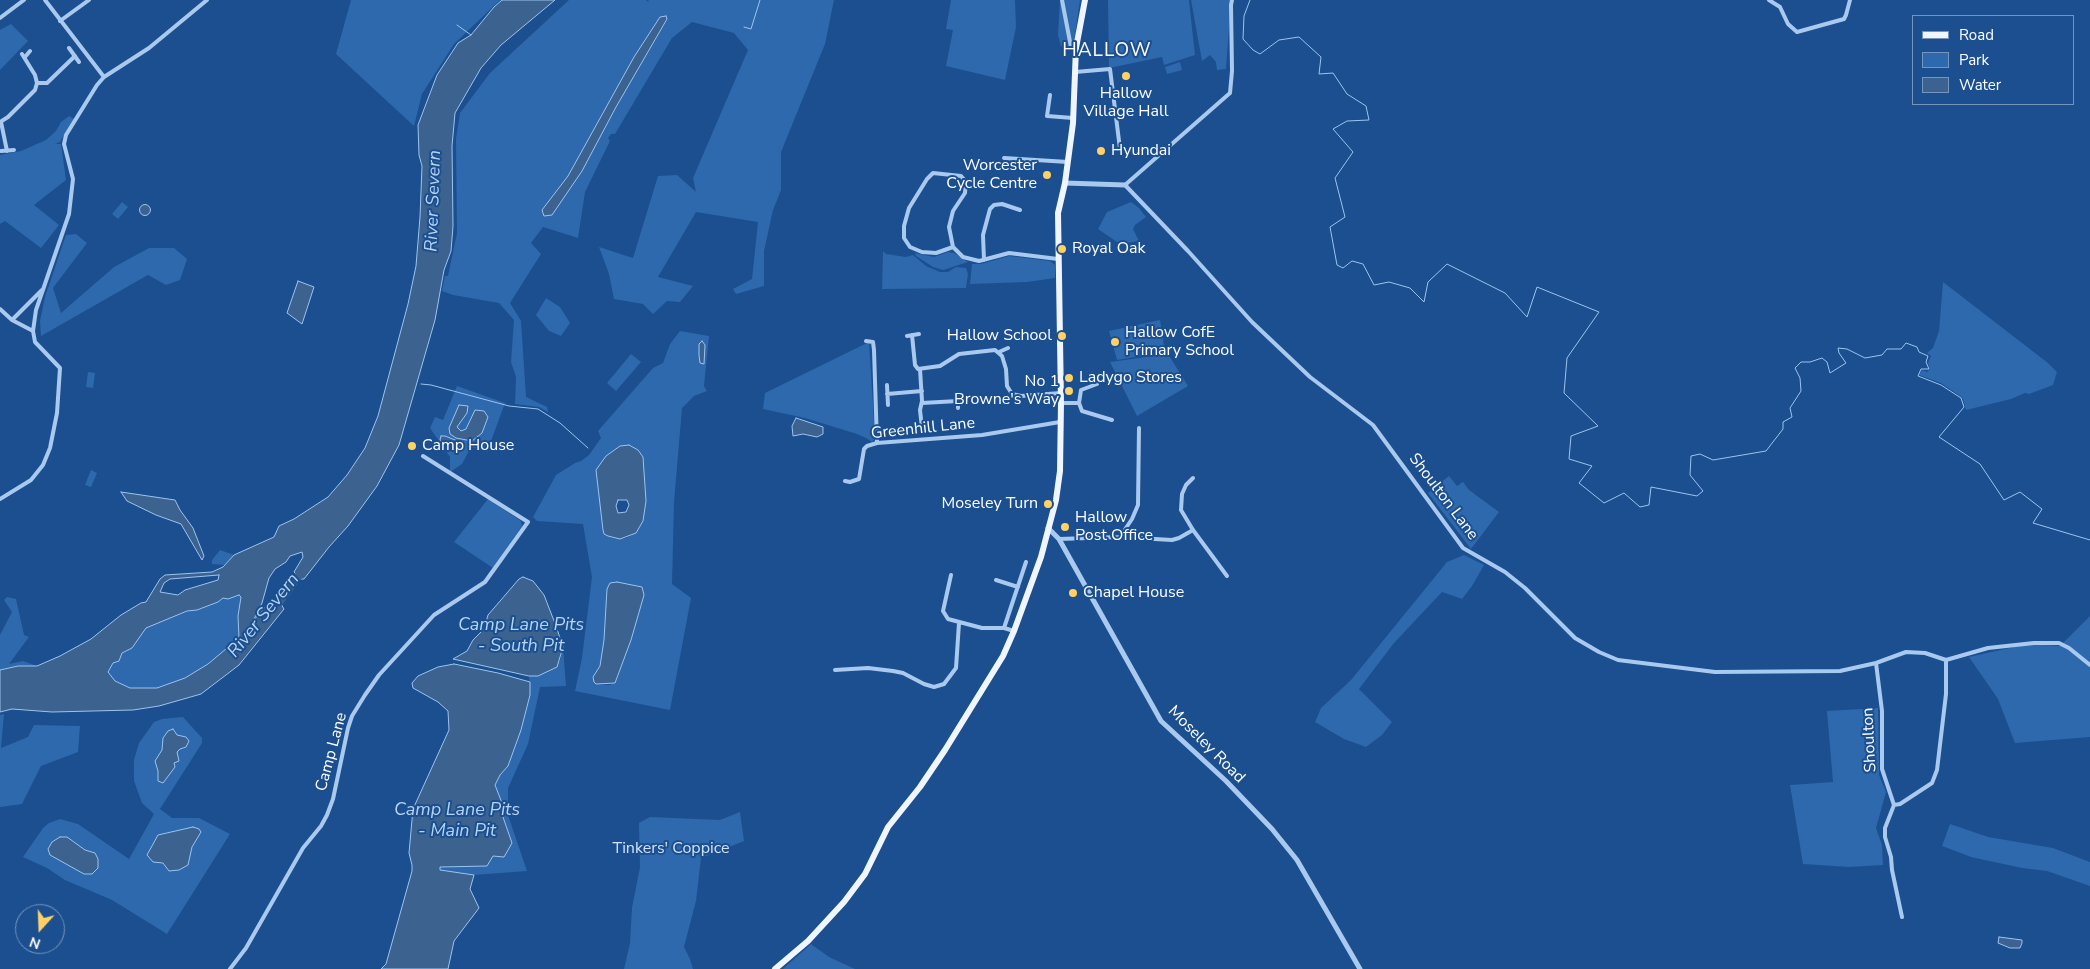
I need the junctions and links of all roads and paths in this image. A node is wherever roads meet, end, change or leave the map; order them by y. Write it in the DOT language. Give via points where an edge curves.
graph roads {
  1 [pos="24,0"];
  2 [pos="46,0"];
  3 [pos="89,0"];
  4 [pos="207,0"];
  5 [pos="1062,0"];
  6 [pos="1085,0"];
  7 [pos="1232,0"];
  8 [pos="1769,0"];
  9 [pos="1850,0"];
  10 [pos="4,14"];
  11 [pos="0,18"];
  12 [pos="9,19"];
  13 [pos="60,21"];
  14 [pos="70,48"];
  15 [pos="1076,48"];
  16 [pos="30,51"];
  17 [pos="75,56"];
  18 [pos="79,62"];
  19 [pos="1075,72"];
  20 [pos="104,77"];
  21 [pos="37,84"];
  22 [pos="1050,95"];
  23 [pos="1073,118"];
  24 [pos="0,122"];
  25 [pos="1120,149"];
  26 [pos="7,150"];
  27 [pos="14,150"];
  28 [pos="1,152"];
  29 [pos="1004,158"];
  30 [pos="1068,162"];
  31 [pos="1065,183"];
  32 [pos="1125,186"];
  33 [pos="1020,210"];
  34 [pos="953,247"];
  35 [pos="1058,259"];
  36 [pos="984,260"];
  37 [pos="43,289"];
  38 [pos="0,309"];
  39 [pos="12,320"];
  40 [pos="33,331"];
  41 [pos="919,334"];
  42 [pos="912,335"];
  43 [pos="907,336"];
  44 [pos="866,341"];
  45 [pos="1008,348"];
  46 [pos="999,352"];
  47 [pos="920,369"];
  48 [pos="1097,384"];
  49 [pos="887,385"];
  50 [pos="922,391"];
  51 [pos="1061,393"];
  52 [pos="888,394"];
  53 [pos="922,403"];
  54 [pos="1061,403"];
  55 [pos="1079,403"];
  56 [pos="888,405"];
  57 [pos="958,408"];
  58 [pos="1112,420"];
  59 [pos="1060,422"];
  60 [pos="922,428"];
  61 [pos="1139,428"];
  62 [pos="877,443"];
  63 [pos="423,456"];
  64 [pos="845,482"];
  65 [pos="1195,484"];
  66 [pos="0,499"];
  67 [pos="1048,528"];
  68 [pos="1192,530"];
  69 [pos="1120,537"];
  70 [pos="1059,539"];
  71 [pos="1026,562"];
  72 [pos="1227,574"];
  73 [pos="951,575"];
  74 [pos="996,580"];
  75 [pos="1018,587"];
  76 [pos="959,623"];
  77 [pos="1004,628"];
  78 [pos="1014,631"];
  79 [pos="1946,660"];
  80 [pos="1876,663"];
  81 [pos="2090,665"];
  82 [pos="835,670"];
  83 [pos="1894,805"];
  84 [pos="1902,917"];
  85 [pos="230,969"];
  86 [pos="775,969"];
  87 [pos="1360,969"];
  1 -- 10 [label="street"];
  2 -- 13 [label="street"];
  3 -- 13 [label="street"];
  4 -- 20 [label="street" via="149,48"];
  5 -- 15 [label="street" via="1071,47"];
  6 -- 15 [label="main road"];
  7 -- 32 [label="street" via="1230,93"];
  8 -- 9 [label="street" via="1780,7 1788,24 1797,32 1844,19"];
  10 -- 11 [label="street"];
  10 -- 12 [label="street"];
  13 -- 20 [label="street"];
  14 -- 17 [label="street"];
  15 -- 19 [label="main road"];
  16 -- 21 [label="street" via="23,56"];
  17 -- 18 [label="street"];
  17 -- 21 [label="street" via="47,83"];
  19 -- 23 [label="main road"];
  19 -- 25 [label="street" via="1110,69"];
  20 -- 37 [label="street" via="66,135 64,144 73,179 68,222"];
  21 -- 24 [label="street" via="35,90"];
  22 -- 23 [label="street" via="1046,116"];
  23 -- 30 [label="main road"];
  24 -- 26 [label="street"];
  26 -- 27 [label="street"];
  26 -- 28 [label="street"];
  29 -- 30 [label="street"];
  30 -- 31 [label="main road"];
  31 -- 32 [label="street"];
  31 -- 35 [label="main road" via="1058,213"];
  32 -- 80 [label="street, Shoulton Lane" via="1252,322 1310,377 1373,425 1463,548 1505,572 1525,588 1575,638 1618,660 1715,672 1840,671"];
  33 -- 36 [label="street" via="1002,204 990,209 983,235"];
  34 -- 34 [label="street" via="949,234 950,219 966,192 966,182 961,176 933,173 909,208 904,238 910,247 922,252 936,253"];
  34 -- 36 [label="street" via="963,257"];
  35 -- 36 [label="street" via="1009,253"];
  35 -- 51 [label="main road"];
  37 -- 39 [label="street"];
  37 -- 40 [label="street"];
  38 -- 39 [label="street"];
  39 -- 40 [label="street"];
  40 -- 66 [label="street" via="35,342 60,368 57,413 43,465 31,480"];
  41 -- 42 [label="street"];
  42 -- 43 [label="street"];
  42 -- 47 [label="street" via="915,365"];
  44 -- 62 [label="street" via="873,342 874,350"];
  45 -- 46 [label="street"];
  46 -- 47 [label="street" via="959,354 940,366"];
  46 -- 51 [label="street" via="1012,394"];
  47 -- 50 [label="street"];
  48 -- 55 [label="street" via="1082,390"];
  49 -- 52 [label="street"];
  50 -- 52 [label="street"];
  50 -- 53 [label="street"];
  51 -- 54 [label="main road"];
  52 -- 56 [label="street"];
  53 -- 57 [label="street" via="958,401"];
  53 -- 60 [label="street"];
  54 -- 55 [label="street"];
  54 -- 59 [label="main road"];
  55 -- 58 [label="street" via="1082,410"];
  59 -- 62 [label="street, Greenhill Lane" via="982,435"];
  59 -- 67 [label="main road" via="1060,471"];
  61 -- 69 [label="street" via="1138,505"];
  62 -- 64 [label="street, Greenhill Lane" via="864,449 859,479"];
  63 -- 85 [label="street, Camp Lane" via="528,522 485,582 434,615 365,695 352,716 327,815 303,848 246,948"];
  65 -- 68 [label="street" via="1192,479 1180,503"];
  67 -- 70 [label="street, Moseley Road"];
  67 -- 78 [label="main road"];
  68 -- 69 [label="street" via="1172,540"];
  68 -- 72 [label="street"];
  69 -- 70 [label="street"];
  70 -- 87 [label="street, Moseley Road" via="1161,721 1272,829 1315,889"];
  71 -- 75 [label="street"];
  73 -- 76 [label="street" via="944,611 948,619"];
  74 -- 75 [label="street"];
  75 -- 77 [label="street"];
  76 -- 77 [label="street"];
  76 -- 82 [label="street" via="956,668 944,684 934,687 893,671 868,668"];
  77 -- 78 [label="street"];
  78 -- 86 [label="main road" via="1003,656 945,750 888,827 859,883 808,940"];
  79 -- 80 [label="street, Shoulton Lane" via="1925,652 1906,652"];
  79 -- 81 [label="street" via="1988,648 2042,643 2064,646"];
  79 -- 83 [label="street" via="1946,694 1937,770 1932,783"];
  80 -- 83 [label="street, Shoulton" via="1882,711 1882,769"];
  83 -- 84 [label="street" via="1885,837"];
}
